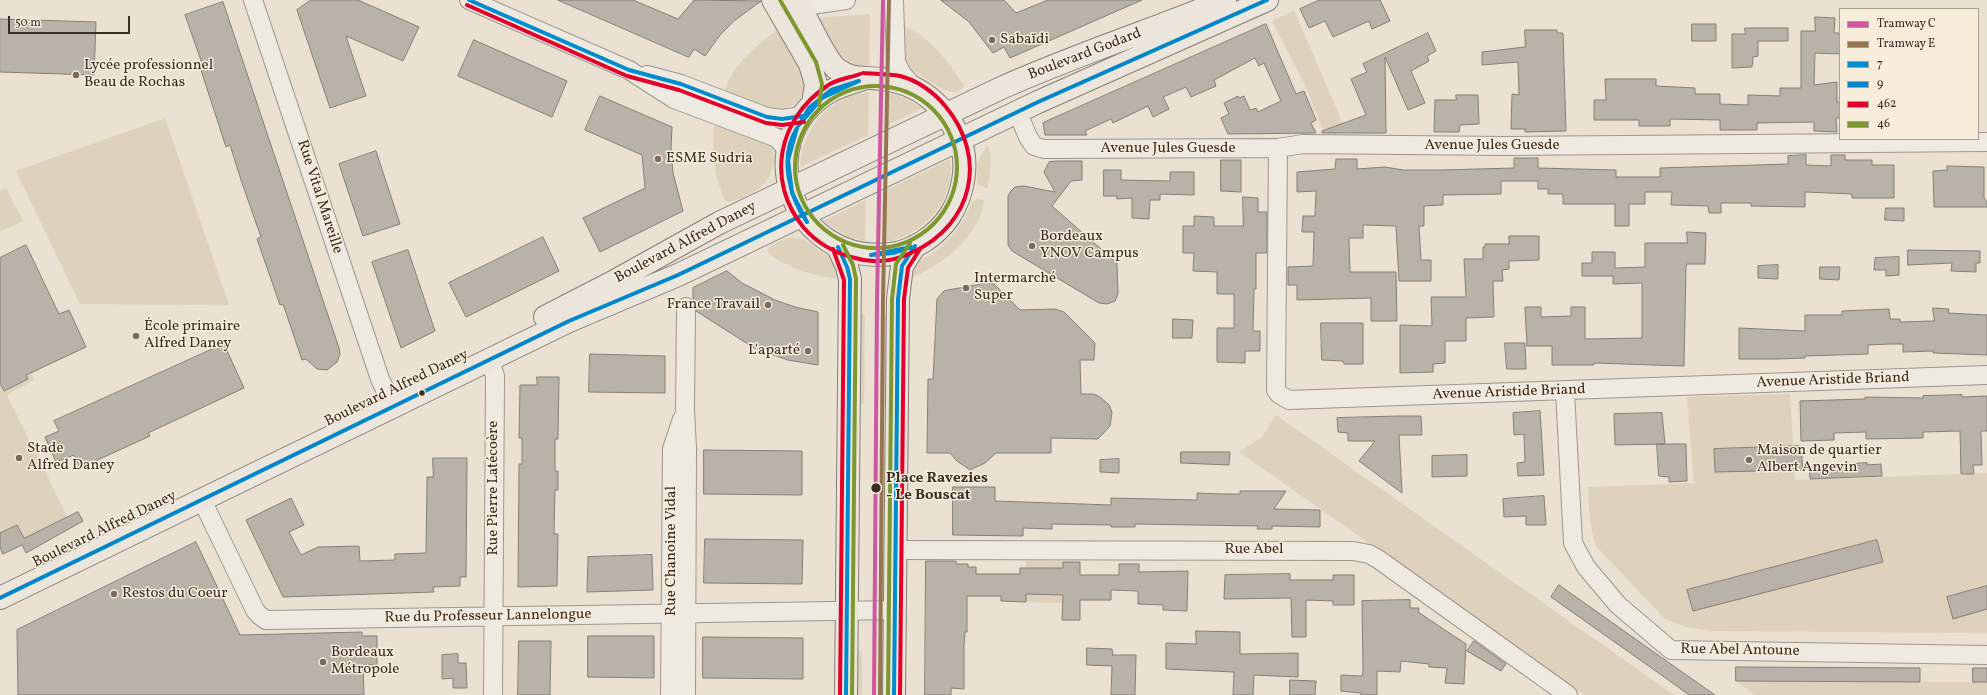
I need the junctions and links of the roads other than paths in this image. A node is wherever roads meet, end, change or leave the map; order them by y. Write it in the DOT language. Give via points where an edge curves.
graph roads {
  1 [pos="253,0"];
  2 [pos="469,0"];
  3 [pos="773,0"];
  4 [pos="846,0"];
  5 [pos="894,0"];
  6 [pos="1225,0"];
  7 [pos="1267,0"];
  8 [pos="798,2"];
  9 [pos="629,70"];
  10 [pos="863,79"];
  11 [pos="915,88"];
  12 [pos="808,110"];
  13 [pos="1018,113"];
  14 [pos="947,115"];
  15 [pos="960,139"];
  16 [pos="1987,142"];
  17 [pos="1278,148"];
  18 [pos="788,151"];
  19 [pos="790,189"];
  20 [pos="801,215"];
  21 [pos="915,246"];
  22 [pos="838,247"];
  23 [pos="686,306"];
  24 [pos="490,360"];
  25 [pos="1987,375"];
  26 [pos="1565,391"];
  27 [pos="387,394"];
  28 [pos="202,500"];
  29 [pos="896,550"];
  30 [pos="0,580"];
  31 [pos="0,598"];
  32 [pos="847,610"];
  33 [pos="895,610"];
  34 [pos="679,613"];
  35 [pos="494,616"];
  36 [pos="1987,655"];
  37 [pos="493,695"];
  38 [pos="670,695"];
  39 [pos="686,695"];
  40 [pos="846,695"];
  41 [pos="894,695"];
  42 [pos="1568,695"];
  1 -- 27 [label="street, Rue Vital Mareille"];
  2 -- 9 [label="street"];
  3 -- 12 [label="main road" via="810,64 816,84"];
  4 -- 8 [label="street" via="810,5"];
  5 -- 11 [label="street" via="896,62 902,74"];
  6 -- 14 [label="main road, Boulevard Godard" via="1028,76"];
  7 -- 13 [label="main road, Boulevard Godard"];
  8 -- 10 [label="main road" via="836,69"];
  9 -- 12 [label="street" via="681,84 767,117 782,119"];
  9 -- 18 [label="street" via="674,99 776,138"];
  10 -- 11 [label="main road" via="888,80"];
  10 -- 12 [label="main road" via="828,92"];
  11 -- 14 [label="main road" via="933,99"];
  12 -- 18 [label="main road" via="794,132"];
  13 -- 15 [label="main road, Boulevard Godard"];
  13 -- 17 [label="street, Avenue Jules Guesde" via="1034,146 1044,149"];
  14 -- 15 [label="main road"];
  14 -- 19 [label="main road, Boulevard Godard"];
  15 -- 20 [label="main road, Boulevard Alfred Daney"];
  15 -- 21 [label="main road" via="964,166 960,194 955,207 938,230"];
  16 -- 17 [label="street, Avenue Jules Guesde" via="1504,146 1303,144"];
  17 -- 26 [label="street, Avenue Aristide Briand" via="1276,390 1279,394 1289,400 1295,400"];
  18 -- 19 [label="main road"];
  19 -- 20 [label="main road"];
  19 -- 27 [label="main road, Boulevard Alfred Daney" via="676,245 562,308"];
  20 -- 22 [label="main road" via="820,235"];
  20 -- 24 [label="main road, Boulevard Alfred Daney" via="678,275 569,321"];
  21 -- 22 [label="main road" via="897,253 878,255 854,253"];
  21 -- 29 [label="main road" via="902,266 898,299"];
  22 -- 32 [label="main road" via="850,279"];
  23 -- 34 [label="street, Rue Chanoine Vidal" via="685,409 672,449"];
  24 -- 28 [label="main road, Boulevard Alfred Daney"];
  24 -- 35 [label="street, Rue Pierre Latécoère" via="494,376"];
  25 -- 26 [label="street, Avenue Aristide Briand"];
  26 -- 36 [label="street, Rue Abel Antoune" via="1573,543 1586,567 1618,605 1671,650"];
  27 -- 30 [label="main road, Boulevard Alfred Daney"];
  28 -- 31 [label="main road, Boulevard Alfred Daney"];
  28 -- 35 [label="street, Rue du Professeur Lannelongue" via="255,610 266,620 282,622"];
  29 -- 33 [label="main road"];
  29 -- 42 [label="street, Rue Abel" via="1353,550 1378,559"];
  32 -- 33 [label="street, Rue du Professeur Lannelongue"];
  32 -- 34 [label="street, Rue du Professeur Lannelongue"];
  32 -- 40 [label="main road"];
  33 -- 41 [label="main road"];
  34 -- 35 [label="street, Rue du Professeur Lannelongue"];
  34 -- 38 [label="street, Rue Chanoine Vidal"];
  34 -- 39 [label="street, Rue Chanoine Vidal"];
  35 -- 37 [label="street, Rue Pierre Latécoère"];
}
